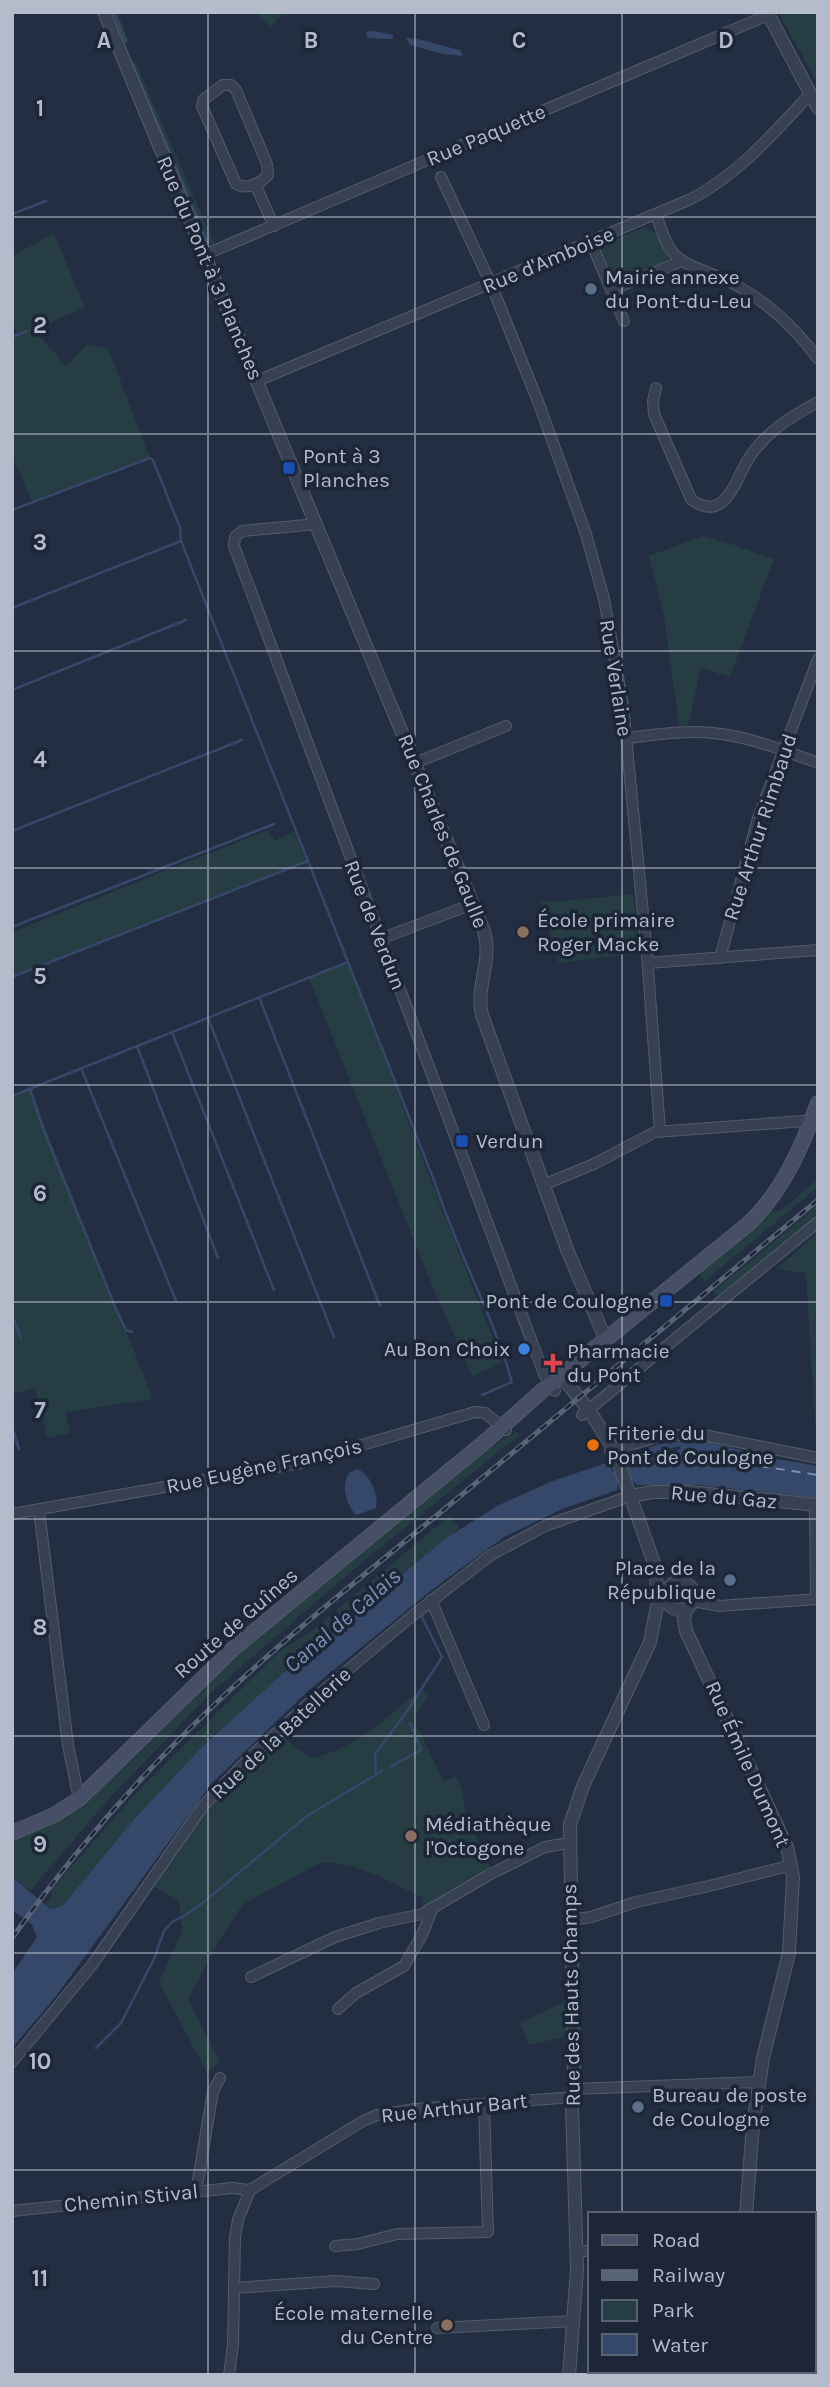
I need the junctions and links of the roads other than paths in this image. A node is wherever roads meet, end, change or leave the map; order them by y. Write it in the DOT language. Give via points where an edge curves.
graph roads {
  1 [pos="104,12"];
  2 [pos="767,14"];
  3 [pos="810,94"];
  4 [pos="818,108"];
  5 [pos="440,177"];
  6 [pos="255,184"];
  7 [pos="656,215"];
  8 [pos="274,226"];
  9 [pos="591,242"];
  10 [pos="204,255"];
  11 [pos="682,261"];
  12 [pos="491,284"];
  13 [pos="611,290"];
  14 [pos="624,321"];
  15 [pos="818,359"];
  16 [pos="257,381"];
  17 [pos="656,388"];
  18 [pos="818,402"];
  19 [pos="317,524"];
  20 [pos="818,659"];
  21 [pos="506,726"];
  22 [pos="626,738"];
  23 [pos="783,750"];
  24 [pos="818,763"];
  25 [pos="415,764"];
  26 [pos="473,904"];
  27 [pos="380,939"];
  28 [pos="818,950"];
  29 [pos="720,958"];
  30 [pos="648,962"];
  31 [pos="818,1103"];
  32 [pos="815,1120"];
  33 [pos="660,1131"];
  34 [pos="543,1185"];
  35 [pos="818,1222"];
  36 [pos="651,1305"];
  37 [pos="606,1340"];
  38 [pos="558,1383"];
  39 [pos="586,1412"];
  40 [pos="504,1428"];
  41 [pos="614,1454"];
  42 [pos="818,1458"];
  43 [pos="628,1492"];
  44 [pos="816,1505"];
  45 [pos="39,1510"];
  46 [pos="12,1514"];
  47 [pos="654,1566"];
  48 [pos="669,1592"];
  49 [pos="817,1599"];
  50 [pos="431,1601"];
  51 [pos="690,1605"];
  52 [pos="653,1633"];
  53 [pos="484,1725"];
  54 [pos="79,1799"];
  55 [pos="12,1833"];
  56 [pos="569,1843"];
  57 [pos="792,1865"];
  58 [pos="433,1908"];
  59 [pos="571,1920"];
  60 [pos="251,1977"];
  61 [pos="338,2009"];
  62 [pos="12,2062"];
  63 [pos="220,2078"];
  64 [pos="759,2082"];
  65 [pos="573,2093"];
  66 [pos="484,2104"];
  67 [pos="250,2190"];
  68 [pos="196,2192"];
  69 [pos="12,2211"];
  70 [pos="746,2212"];
  71 [pos="335,2246"];
  72 [pos="576,2250"];
  73 [pos="588,2251"];
  74 [pos="374,2284"];
  75 [pos="234,2288"];
  76 [pos="574,2321"];
  77 [pos="437,2328"];
  78 [pos="229,2375"];
  79 [pos="569,2375"];
  1 -- 10 [label="street, Rue du Pont à 3 Planches"];
  2 -- 3 [label="street"];
  2 -- 8 [label="street, Rue Paquette"];
  3 -- 4 [label="street"];
  3 -- 7 [label="street, Rue d'Amboise" via="739,168 705,192"];
  5 -- 12 [label="street, Rue Verlaine"];
  6 -- 6 [label="street" via="268,176 267,164 236,90 223,85 204,99 202,106 236,184"];
  6 -- 8 [label="street"];
  7 -- 9 [label="street, Rue d'Amboise"];
  7 -- 11 [label="street" via="671,250"];
  8 -- 10 [label="street, Rue Paquette"];
  9 -- 12 [label="street, Rue d'Amboise"];
  9 -- 13 [label="street"];
  10 -- 16 [label="street, Rue du Pont à 3 Planches"];
  11 -- 13 [label="street"];
  11 -- 15 [label="street" via="739,287 774,311"];
  12 -- 16 [label="street, Rue d'Amboise"];
  12 -- 22 [label="street, Rue Verlaine" via="576,505 604,599"];
  13 -- 14 [label="street"];
  16 -- 19 [label="street, Rue du Pont à 3 Planches"];
  17 -- 18 [label="street" via="654,414 691,499 706,506 724,499 769,434"];
  19 -- 25 [label="street, Rue Charles de Gaulle"];
  19 -- 27 [label="street, Rue de Verdun" via="242,531 234,546"];
  20 -- 23 [label="street, Rue Arthur Rimbaud"];
  21 -- 25 [label="street"];
  22 -- 23 [label="street" via="712,733"];
  22 -- 30 [label="street, Rue Verlaine"];
  23 -- 24 [label="street"];
  23 -- 29 [label="street, Rue Arthur Rimbaud" via="755,828"];
  25 -- 26 [label="street, Rue Charles de Gaulle"];
  26 -- 27 [label="street"];
  26 -- 34 [label="street, Rue Charles de Gaulle" via="488,949 481,1010"];
  27 -- 38 [label="street, Rue de Verdun" via="540,1362"];
  28 -- 29 [label="street"];
  29 -- 30 [label="street"];
  30 -- 33 [label="street, Rue Verlaine"];
  31 -- 32 [label="main road"];
  32 -- 33 [label="street"];
  32 -- 36 [label="main road" via="757,1216"];
  33 -- 34 [label="street"];
  34 -- 37 [label="street, Rue Charles de Gaulle"];
  35 -- 39 [label="street"];
  36 -- 37 [label="main road"];
  36 -- 38 [label="main road" via="628,1333"];
  37 -- 38 [label="main road"];
  38 -- 39 [label="street"];
  38 -- 40 [label="main road, Route de Guînes" via="521,1420"];
  39 -- 41 [label="street"];
  40 -- 45 [label="street, Rue Eugène François" via="485,1413 475,1412 308,1461"];
  40 -- 54 [label="main road, Route de Guînes" via="235,1647"];
  41 -- 42 [label="street" via="668,1435 704,1434"];
  41 -- 43 [label="street"];
  43 -- 44 [label="street, Rue du Gaz" via="688,1492"];
  43 -- 47 [label="street, Rue des Hauts Champs"];
  43 -- 50 [label="street, Rue de la Batellerie" via="518,1539"];
  44 -- 49 [label="street"];
  45 -- 46 [label="street, Rue Eugène François"];
  45 -- 54 [label="street" via="71,1768"];
  47 -- 48 [label="street"];
  47 -- 52 [label="street, Rue des Hauts Champs" via="658,1601"];
  48 -- 51 [label="street" via="675,1609"];
  48 -- 51 [label="street" via="678,1582 689,1585 694,1592"];
  48 -- 52 [label="street, Rue des Hauts Champs"];
  49 -- 51 [label="street"];
  50 -- 53 [label="street"];
  50 -- 62 [label="street, Rue de la Batellerie" via="312,1700 217,1789 92,1965"];
  51 -- 57 [label="street, Rue Émile Dumont" via="684,1620 686,1631"];
  52 -- 56 [label="street, Rue des Hauts Champs" via="579,1798"];
  54 -- 55 [label="main road, Route de Guînes"];
  56 -- 58 [label="street" via="545,1847"];
  56 -- 59 [label="street, Rue des Hauts Champs"];
  57 -- 59 [label="street"];
  57 -- 64 [label="street, Rue Émile Dumont" via="789,1953"];
  58 -- 60 [label="street" via="335,1937"];
  58 -- 61 [label="street" via="404,1966 356,1993"];
  59 -- 65 [label="street, Rue des Hauts Champs"];
  63 -- 68 [label="street" via="213,2091"];
  64 -- 65 [label="street, Rue Arthur Bart"];
  64 -- 70 [label="street, Rue Émile Dumont"];
  65 -- 66 [label="street, Rue Arthur Bart"];
  65 -- 72 [label="street, Rue des Hauts Champs"];
  66 -- 67 [label="street, Rue Arthur Bart" via="369,2118"];
  66 -- 71 [label="street" via="488,2232 397,2234"];
  67 -- 68 [label="street, Chemin Stival"];
  67 -- 75 [label="street" via="236,2230"];
  68 -- 69 [label="street, Chemin Stival"];
  72 -- 73 [label="street"];
  72 -- 76 [label="street, Rue des Hauts Champs"];
  74 -- 75 [label="street" via="335,2281"];
  75 -- 78 [label="street"];
  76 -- 77 [label="street"];
  76 -- 79 [label="street, Rue des Hauts Champs"];
}
